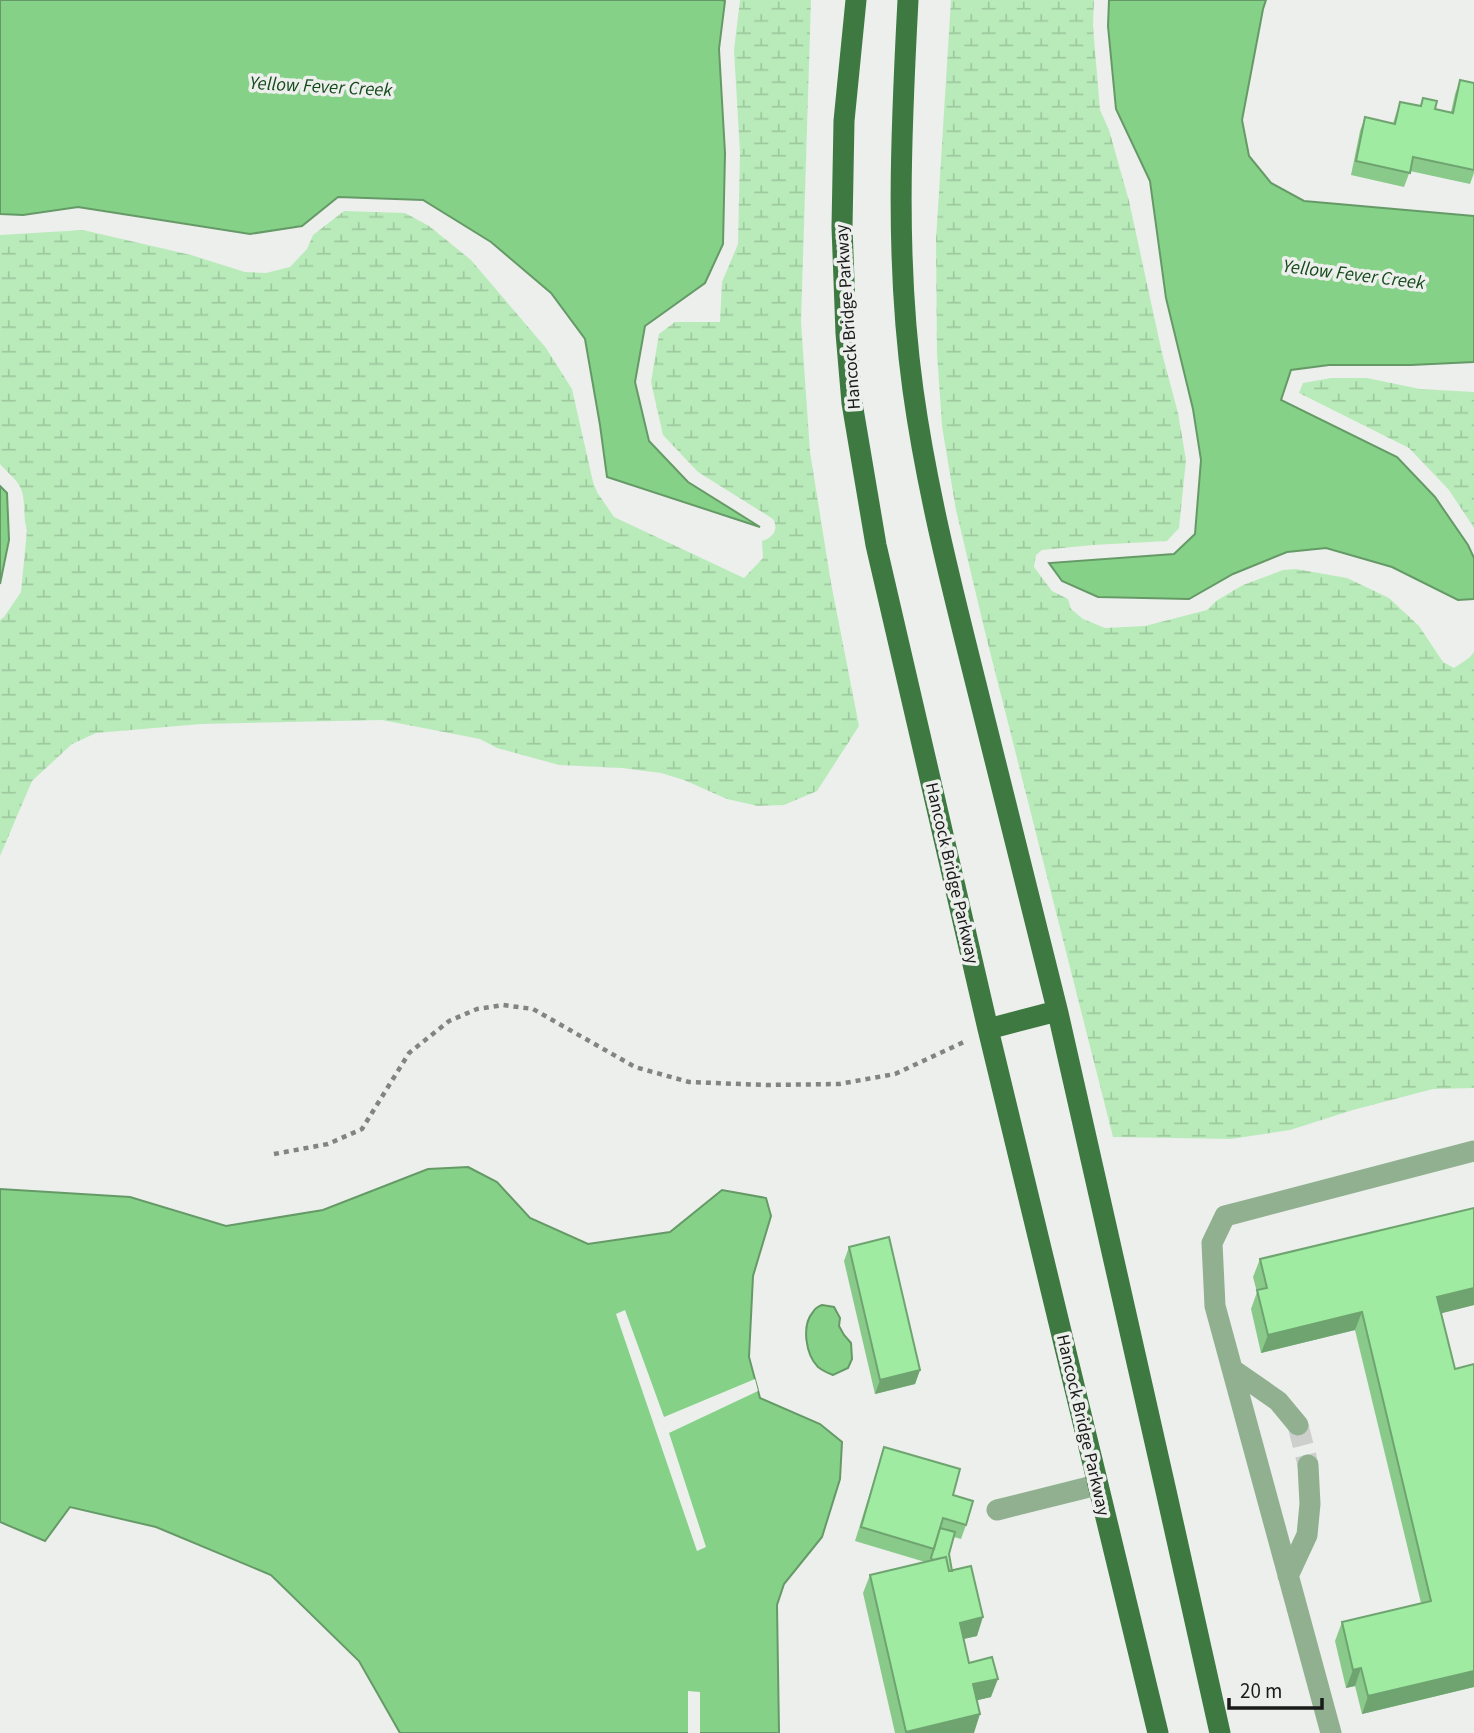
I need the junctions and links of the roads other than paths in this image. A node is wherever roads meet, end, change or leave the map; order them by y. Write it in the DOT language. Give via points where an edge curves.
graph roads {
  1 [pos="856,0"];
  2 [pos="908,0"];
  3 [pos="1057,1011"];
  4 [pos="988,1029"];
  5 [pos="1474,1151"];
  6 [pos="1232,1369"];
  7 [pos="1298,1424"];
  8 [pos="1308,1465"];
  9 [pos="1097,1485"];
  10 [pos="997,1510"];
  11 [pos="1288,1576"];
  12 [pos="1158,1733"];
  13 [pos="1220,1733"];
  14 [pos="1331,1733"];
  1 -- 4 [label="main road, Hancock Bridge Parkway" via="844,121 842,227 852,403 876,545"];
  2 -- 3 [label="main road" via="900,212 912,387 950,583"];
  3 -- 4 [label="main road"];
  3 -- 13 [label="main road"];
  4 -- 9 [label="main road, Hancock Bridge Parkway"];
  5 -- 6 [label="lane" via="1225,1216 1212,1243 1214,1293"];
  6 -- 7 [label="lane" via="1278,1401"];
  6 -- 11 [label="lane"];
  8 -- 11 [label="lane" via="1307,1535"];
  9 -- 10 [label="lane"];
  9 -- 12 [label="main road, Hancock Bridge Parkway"];
  11 -- 14 [label="lane"];
}
